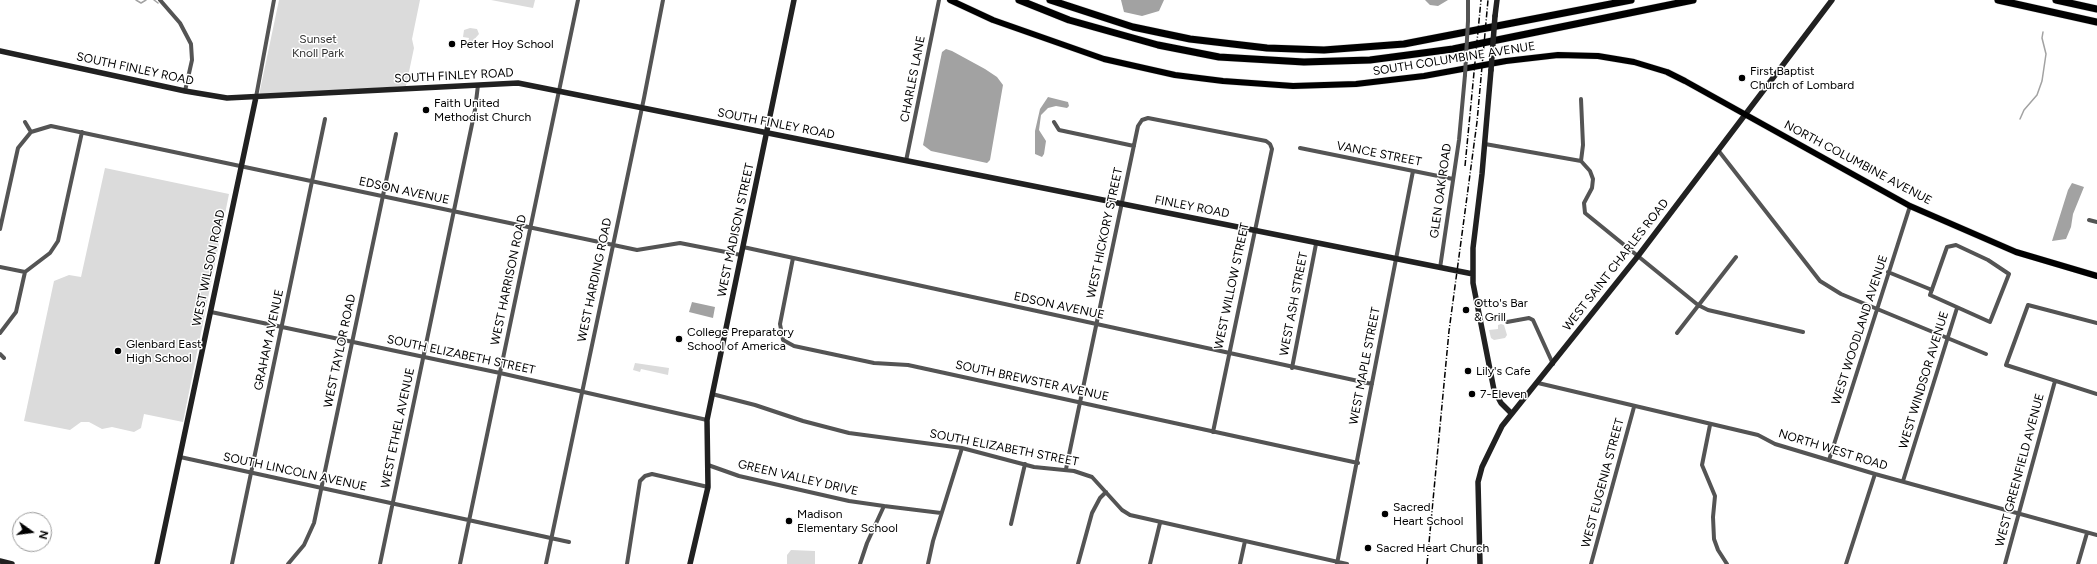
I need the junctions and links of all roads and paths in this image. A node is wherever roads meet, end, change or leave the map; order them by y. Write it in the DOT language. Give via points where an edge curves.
graph roads {
  1 [pos="160,0"];
  2 [pos="274,0"];
  3 [pos="578,0"];
  4 [pos="663,0"];
  5 [pos="794,0"];
  6 [pos="939,0"];
  7 [pos="950,0"];
  8 [pos="1019,0"];
  9 [pos="1050,0"];
  10 [pos="1468,0"];
  11 [pos="1497,0"];
  12 [pos="1631,0"];
  13 [pos="1693,0"];
  14 [pos="1832,0"];
  15 [pos="1998,0"];
  16 [pos="2056,0"];
  17 [pos="2097,9"];
  18 [pos="2097,22"];
  19 [pos="0,51"];
  20 [pos="478,85"];
  21 [pos="185,91"];
  22 [pos="559,92"];
  23 [pos="256,97"];
  24 [pos="1581,99"];
  25 [pos="642,108"];
  26 [pos="1746,115"];
  27 [pos="325,119"];
  28 [pos="1142,120"];
  29 [pos="25,122"];
  30 [pos="1054,122"];
  31 [pos="31,132"];
  32 [pos="82,132"];
  33 [pos="767,133"];
  34 [pos="396,134"];
  35 [pos="1485,144"];
  36 [pos="1134,146"];
  37 [pos="1300,148"];
  38 [pos="1718,150"];
  39 [pos="906,161"];
  40 [pos="1581,161"];
  41 [pos="242,166"];
  42 [pos="1413,171"];
  43 [pos="1453,179"];
  44 [pos="312,181"];
  45 [pos="382,196"];
  46 [pos="1121,205"];
  47 [pos="1910,206"];
  48 [pos="454,212"];
  49 [pos="2089,220"];
  50 [pos="2097,222"];
  51 [pos="530,228"];
  52 [pos="0,229"];
  53 [pos="1254,231"];
  54 [pos="1316,244"];
  55 [pos="613,246"];
  56 [pos="743,247"];
  57 [pos="741,255"];
  58 [pos="1638,256"];
  59 [pos="1736,257"];
  60 [pos="793,258"];
  61 [pos="1395,260"];
  62 [pos="0,266"];
  63 [pos="1440,269"];
  64 [pos="25,272"];
  65 [pos="1888,272"];
  66 [pos="1473,274"];
  67 [pos="2097,276"];
  68 [pos="1932,290"];
  69 [pos="1698,305"];
  70 [pos="1877,308"];
  71 [pos="1957,308"];
  72 [pos="211,312"];
  73 [pos="1507,322"];
  74 [pos="2097,323"];
  75 [pos="1096,325"];
  76 [pos="282,327"];
  77 [pos="1803,332"];
  78 [pos="0,333"];
  79 [pos="1677,333"];
  80 [pos="1947,338"];
  81 [pos="352,342"];
  82 [pos="0,354"];
  83 [pos="1228,354"];
  84 [pos="1986,354"];
  85 [pos="423,357"];
  86 [pos="4,358"];
  87 [pos="1553,364"];
  88 [pos="1292,368"];
  89 [pos="500,373"];
  90 [pos="2055,381"];
  91 [pos="1538,383"];
  92 [pos="1372,384"];
  93 [pos="582,391"];
  94 [pos="712,394"];
  95 [pos="2097,394"];
  96 [pos="1080,402"];
  97 [pos="1634,407"];
  98 [pos="1511,413"];
  99 [pos="707,420"];
  100 [pos="1710,425"];
  101 [pos="1213,432"];
  102 [pos="962,448"];
  103 [pos="180,457"];
  104 [pos="1829,460"];
  105 [pos="1358,463"];
  106 [pos="1025,464"];
  107 [pos="708,465"];
  108 [pos="1066,469"];
  109 [pos="251,472"];
  110 [pos="1875,474"];
  111 [pos="1903,481"];
  112 [pos="708,487"];
  113 [pos="322,488"];
  114 [pos="1106,492"];
  115 [pos="392,503"];
  116 [pos="884,506"];
  117 [pos="941,513"];
  118 [pos="2019,513"];
  119 [pos="470,519"];
  120 [pos="1160,523"];
  121 [pos="1011,524"];
  122 [pos="2086,532"];
  123 [pos="2097,535"];
  124 [pos="552,537"];
  125 [pos="1245,541"];
  126 [pos="570,542"];
  127 [pos="0,561"];
  128 [pos="1337,563"];
  129 [pos="12,564"];
  130 [pos="157,564"];
  131 [pos="232,564"];
  132 [pos="288,564"];
  133 [pos="380,564"];
  134 [pos="460,564"];
  135 [pos="546,564"];
  136 [pos="627,564"];
  137 [pos="690,564"];
  138 [pos="860,564"];
  139 [pos="928,564"];
  140 [pos="1078,564"];
  141 [pos="1150,564"];
  142 [pos="1240,564"];
  143 [pos="1347,564"];
  144 [pos="1480,564"];
  145 [pos="1591,564"];
  146 [pos="1726,564"];
  147 [pos="1846,564"];
  148 [pos="2004,564"];
  149 [pos="2078,564"];
  1 -- 21 [label="street" via="180,23 191,44 192,60"];
  2 -- 23 [label="street, WEST WILSON ROAD"];
  3 -- 22 [label="street, WEST HARRISON ROAD"];
  4 -- 25 [label="street, WEST HARDING ROAD"];
  5 -- 33 [label="main road, WEST MADISON STREET"];
  6 -- 39 [label="street, CHARLES LANE"];
  7 -- 26 [label="main road, SOUTH COLUMBINE AVENUE" via="993,20 1068,48 1126,65 1192,78 1293,86 1337,85 1424,76 1525,58 1558,55 1598,56 1634,62 1667,72"];
  8 -- 13 [label="highway" via="1069,20 1158,45 1219,57 1304,62 1370,60 1453,49"];
  9 -- 12 [label="highway" via="1133,27 1190,39 1267,48 1324,50 1378,48 1411,43"];
  10 -- 43 [label="street, GLEN OAK ROAD, bridge" via="1465,75"];
  11 -- 35 [label="main road, bridge"];
  14 -- 26 [label="main road, WEST SAINT CHARLES ROAD"];
  15 -- 18 [label="highway"];
  16 -- 17 [label="highway"];
  19 -- 21 [label="main road, SOUTH FINLEY ROAD"];
  20 -- 22 [label="main road, SOUTH FINLEY ROAD" via="518,83"];
  20 -- 23 [label="main road, SOUTH FINLEY ROAD"];
  20 -- 48 [label="street, WEST ETHEL AVENUE"];
  21 -- 23 [label="main road, SOUTH FINLEY ROAD" via="227,98"];
  22 -- 25 [label="main road, SOUTH FINLEY ROAD"];
  22 -- 51 [label="street, WEST HARRISON ROAD"];
  23 -- 41 [label="main road, WEST WILSON ROAD"];
  24 -- 40 [label="street"];
  25 -- 33 [label="main road, SOUTH FINLEY ROAD"];
  25 -- 55 [label="street, WEST HARDING ROAD"];
  26 -- 38 [label="main road, WEST SAINT CHARLES ROAD"];
  26 -- 47 [label="main road, NORTH COLUMBINE AVENUE"];
  27 -- 44 [label="street, GRAHAM AVENUE"];
  28 -- 36 [label="street, WEST HICKORY STREET" via="1138,126"];
  28 -- 53 [label="street, WEST WILLOW STREET" via="1148,118 1266,141 1271,146 1272,154"];
  29 -- 31 [label="street"];
  30 -- 36 [label="street" via="1059,130"];
  31 -- 32 [label="street, EDSON AVENUE" via="45,127"];
  31 -- 52 [label="street" via="19,144 15,155"];
  32 -- 41 [label="street, EDSON AVENUE"];
  32 -- 64 [label="street" via="58,241 50,253"];
  33 -- 39 [label="main road, SOUTH FINLEY ROAD"];
  33 -- 56 [label="main road, WEST MADISON STREET"];
  34 -- 45 [label="street, WEST TAYLOR ROAD"];
  35 -- 40 [label="street"];
  35 -- 66 [label="main road" via="1473,248"];
  36 -- 46 [label="street, WEST HICKORY STREET"];
  37 -- 42 [label="street, VANCE STREET"];
  38 -- 58 [label="main road, WEST SAINT CHARLES ROAD"];
  38 -- 70 [label="street" via="1816,278 1834,290"];
  39 -- 46 [label="main road, FINLEY ROAD"];
  40 -- 58 [label="street" via="1593,179 1592,188 1584,203 1586,213"];
  41 -- 44 [label="street, EDSON AVENUE"];
  41 -- 72 [label="main road, WEST WILSON ROAD"];
  42 -- 43 [label="street, VANCE STREET"];
  42 -- 61 [label="street, WEST MAPLE STREET"];
  43 -- 63 [label="street, GLEN OAK ROAD"];
  44 -- 45 [label="street, EDSON AVENUE"];
  44 -- 76 [label="street, GRAHAM AVENUE"];
  45 -- 48 [label="street, EDSON AVENUE"];
  45 -- 81 [label="street, WEST TAYLOR ROAD"];
  46 -- 53 [label="main road, FINLEY ROAD"];
  46 -- 75 [label="street, WEST HICKORY STREET"];
  47 -- 65 [label="street, WEST WOODLAND AVENUE"];
  47 -- 67 [label="main road, NORTH COLUMBINE AVENUE" via="2016,252"];
  48 -- 51 [label="street, EDSON AVENUE"];
  48 -- 85 [label="street, WEST ETHEL AVENUE"];
  49 -- 50 [label="street"];
  51 -- 55 [label="street, EDSON AVENUE"];
  51 -- 89 [label="street, WEST HARRISON ROAD"];
  53 -- 54 [label="main road, FINLEY ROAD"];
  53 -- 83 [label="street, WEST WILLOW STREET"];
  54 -- 61 [label="main road, FINLEY ROAD"];
  54 -- 88 [label="street, WEST ASH STREET"];
  55 -- 57 [label="street, EDSON AVENUE" via="642,250 680,243"];
  55 -- 93 [label="street, WEST HARDING ROAD"];
  56 -- 57 [label="main road, WEST MADISON STREET"];
  56 -- 60 [label="street, EDSON AVENUE"];
  57 -- 94 [label="main road, WEST MADISON STREET"];
  58 -- 69 [label="street"];
  58 -- 87 [label="main road, WEST SAINT CHARLES ROAD"];
  59 -- 69 [label="street"];
  60 -- 75 [label="street, EDSON AVENUE"];
  60 -- 96 [label="street, SOUTH BREWSTER AVENUE" via="780,324 783,340 792,345 874,363 908,365"];
  61 -- 63 [label="main road, FINLEY ROAD"];
  61 -- 92 [label="street, WEST MAPLE STREET"];
  62 -- 64 [label="street"];
  63 -- 66 [label="main road, FINLEY ROAD"];
  64 -- 78 [label="street" via="16,312"];
  65 -- 68 [label="street"];
  65 -- 70 [label="street, WEST WOODLAND AVENUE"];
  66 -- 98 [label="main road" via="1476,305 1494,390 1501,403"];
  68 -- 71 [label="street" via="1930,295"];
  68 -- 71 [label="street" via="1948,247 1956,245 1988,260 2009,274 1990,322"];
  69 -- 77 [label="street" via="1708,310"];
  69 -- 79 [label="street"];
  70 -- 80 [label="street"];
  70 -- 104 [label="street, WEST WOODLAND AVENUE"];
  71 -- 80 [label="street, WEST WINDSOR AVENUE"];
  72 -- 76 [label="street, SOUTH ELIZABETH STREET"];
  72 -- 103 [label="main road, WEST WILSON ROAD"];
  73 -- 87 [label="street" via="1529,318 1533,320"];
  74 -- 90 [label="street" via="2028,305 2006,365"];
  75 -- 83 [label="street, EDSON AVENUE"];
  75 -- 96 [label="street, WEST HICKORY STREET"];
  76 -- 81 [label="street, SOUTH ELIZABETH STREET"];
  76 -- 109 [label="street, GRAHAM AVENUE"];
  80 -- 84 [label="street"];
  80 -- 111 [label="street, WEST WINDSOR AVENUE"];
  81 -- 85 [label="street, SOUTH ELIZABETH STREET"];
  81 -- 113 [label="street, WEST TAYLOR ROAD"];
  82 -- 86 [label="street"];
  83 -- 88 [label="street, EDSON AVENUE"];
  83 -- 101 [label="street, WEST WILLOW STREET"];
  85 -- 89 [label="street, SOUTH ELIZABETH STREET"];
  85 -- 115 [label="street, WEST ETHEL AVENUE"];
  87 -- 91 [label="main road, WEST SAINT CHARLES ROAD"];
  88 -- 92 [label="street, EDSON AVENUE"];
  89 -- 93 [label="street, SOUTH ELIZABETH STREET"];
  89 -- 119 [label="street, WEST HARRISON ROAD"];
  90 -- 95 [label="street"];
  90 -- 118 [label="street, WEST GREENFIELD AVENUE"];
  91 -- 97 [label="street, NORTH WEST ROAD"];
  91 -- 98 [label="main road, WEST SAINT CHARLES ROAD"];
  92 -- 105 [label="street, WEST MAPLE STREET"];
  93 -- 99 [label="street, SOUTH ELIZABETH STREET"];
  93 -- 124 [label="street, WEST HARDING ROAD"];
  94 -- 99 [label="main road, WEST MADISON STREET"];
  94 -- 102 [label="street, SOUTH ELIZABETH STREET" via="849,433"];
  96 -- 101 [label="street, SOUTH BREWSTER AVENUE"];
  96 -- 108 [label="street, WEST HICKORY STREET"];
  97 -- 100 [label="street, NORTH WEST ROAD"];
  97 -- 145 [label="street, WEST EUGENIA STREET"];
  98 -- 144 [label="main road, WEST SAINT CHARLES ROAD" via="1496,437 1478,482"];
  99 -- 107 [label="main road, WEST MADISON STREET"];
  100 -- 104 [label="street, NORTH WEST ROAD" via="1758,435 1775,444"];
  100 -- 146 [label="street" via="1702,465 1715,496 1712,516 1714,539"];
  101 -- 105 [label="street, SOUTH BREWSTER AVENUE"];
  102 -- 106 [label="street, SOUTH ELIZABETH STREET"];
  102 -- 117 [label="street"];
  103 -- 109 [label="street, SOUTH LINCOLN AVENUE"];
  103 -- 130 [label="main road, WEST WILSON ROAD"];
  104 -- 110 [label="street, NORTH WEST ROAD"];
  105 -- 128 [label="street, WEST MAPLE STREET"];
  106 -- 108 [label="street, SOUTH ELIZABETH STREET" via="1053,470"];
  106 -- 121 [label="street"];
  107 -- 112 [label="main road, WEST MADISON STREET"];
  107 -- 116 [label="street, GREEN VALLEY DRIVE" via="739,476"];
  108 -- 114 [label="street, SOUTH ELIZABETH STREET" via="1092,477"];
  109 -- 113 [label="street, SOUTH LINCOLN AVENUE"];
  109 -- 131 [label="street, GRAHAM AVENUE"];
  110 -- 111 [label="street, NORTH WEST ROAD"];
  110 -- 147 [label="street"];
  111 -- 118 [label="street, NORTH WEST ROAD"];
  112 -- 136 [label="street" via="652,474 646,475 640,481"];
  112 -- 137 [label="main road"];
  113 -- 115 [label="street, SOUTH LINCOLN AVENUE"];
  113 -- 132 [label="street, WEST TAYLOR ROAD" via="312,530 304,545"];
  114 -- 120 [label="street, SOUTH ELIZABETH STREET" via="1126,513"];
  114 -- 140 [label="street" via="1092,513"];
  115 -- 119 [label="street, SOUTH LINCOLN AVENUE"];
  115 -- 133 [label="street, WEST ETHEL AVENUE"];
  116 -- 117 [label="street, GREEN VALLEY DRIVE"];
  116 -- 138 [label="street"];
  117 -- 139 [label="street"];
  118 -- 122 [label="street, NORTH WEST ROAD"];
  118 -- 148 [label="street, WEST GREENFIELD AVENUE"];
  119 -- 124 [label="street, SOUTH LINCOLN AVENUE"];
  119 -- 134 [label="street, WEST HARRISON ROAD"];
  120 -- 125 [label="street, SOUTH ELIZABETH STREET"];
  120 -- 141 [label="street"];
  122 -- 123 [label="street, NORTH WEST ROAD"];
  122 -- 149 [label="street"];
  124 -- 126 [label="street, SOUTH LINCOLN AVENUE"];
  124 -- 135 [label="street, WEST HARDING ROAD"];
  125 -- 128 [label="street, SOUTH ELIZABETH STREET"];
  125 -- 142 [label="street"];
  127 -- 129 [label="main road"];
  128 -- 143 [label="street, SOUTH ELIZABETH STREET"];
}
